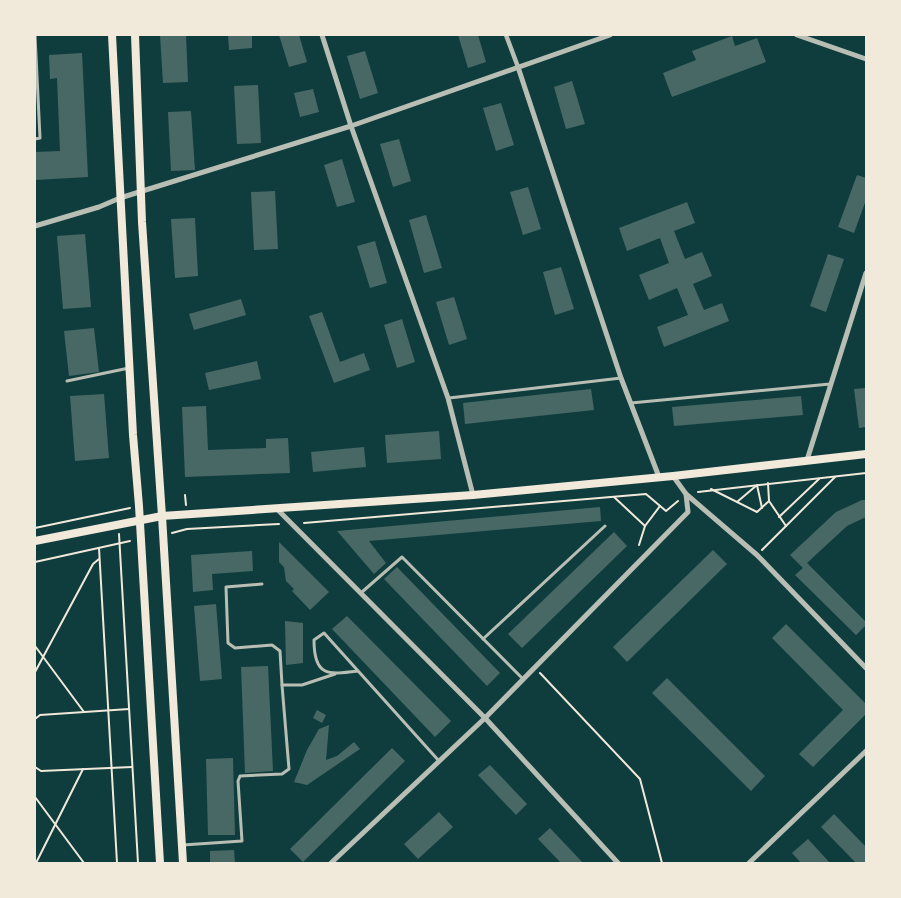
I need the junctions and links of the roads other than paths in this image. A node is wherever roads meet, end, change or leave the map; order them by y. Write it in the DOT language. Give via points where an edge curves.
graph roads {
  1 [pos="36,35"];
  2 [pos="112,35"];
  3 [pos="135,35"];
  4 [pos="322,35"];
  5 [pos="506,35"];
  6 [pos="610,35"];
  7 [pos="797,35"];
  8 [pos="866,59"];
  9 [pos="518,67"];
  10 [pos="351,126"];
  11 [pos="35,139"];
  12 [pos="142,192"];
  13 [pos="120,198"];
  14 [pos="35,226"];
  15 [pos="866,274"];
  16 [pos="130,368"];
  17 [pos="621,378"];
  18 [pos="67,381"];
  19 [pos="830,384"];
  20 [pos="448,398"];
  21 [pos="631,403"];
  22 [pos="866,454"];
  23 [pos="807,460"];
  24 [pos="673,476"];
  25 [pos="659,477"];
  26 [pos="686,494"];
  27 [pos="473,495"];
  28 [pos="277,508"];
  29 [pos="162,516"];
  30 [pos="140,520"];
  31 [pos="605,526"];
  32 [pos="35,541"];
  33 [pos="262,584"];
  34 [pos="362,592"];
  35 [pos="483,639"];
  36 [pos="866,668"];
  37 [pos="358,671"];
  38 [pos="335,674"];
  39 [pos="523,679"];
  40 [pos="282,685"];
  41 [pos="485,718"];
  42 [pos="866,750"];
  43 [pos="440,761"];
  44 [pos="182,845"];
  45 [pos="160,863"];
  46 [pos="183,863"];
  47 [pos="331,863"];
  48 [pos="618,863"];
  49 [pos="749,863"];
  1 -- 11 [label="lane" via="40,138"];
  2 -- 13 [label="main road"];
  3 -- 12 [label="main road"];
  4 -- 10 [label="street"];
  5 -- 9 [label="street"];
  6 -- 9 [label="street"];
  7 -- 8 [label="street"];
  9 -- 10 [label="street"];
  9 -- 17 [label="street"];
  10 -- 12 [label="street"];
  10 -- 20 [label="street"];
  12 -- 13 [label="street"];
  12 -- 29 [label="main road"];
  13 -- 14 [label="street"];
  13 -- 16 [label="main road"];
  15 -- 19 [label="street"];
  16 -- 18 [label="lane"];
  16 -- 30 [label="main road"];
  17 -- 20 [label="lane"];
  17 -- 21 [label="street"];
  19 -- 21 [label="lane"];
  19 -- 23 [label="street"];
  20 -- 27 [label="street"];
  21 -- 25 [label="street"];
  22 -- 23 [label="main road"];
  23 -- 24 [label="main road"];
  24 -- 25 [label="main road"];
  24 -- 26 [label="street"];
  25 -- 27 [label="main road"];
  26 -- 36 [label="street" via="757,555"];
  26 -- 39 [label="street" via="688,512"];
  27 -- 28 [label="main road"];
  28 -- 29 [label="main road"];
  28 -- 34 [label="street"];
  29 -- 30 [label="main road"];
  29 -- 44 [label="main road"];
  30 -- 32 [label="main road"];
  30 -- 45 [label="main road"];
  31 -- 35 [label="lane"];
  33 -- 40 [label="lane" via="226,587 228,644 235,648 272,645 280,651"];
  34 -- 35 [label="lane" via="402,557"];
  34 -- 41 [label="street"];
  35 -- 39 [label="lane"];
  37 -- 38 [label="lane"];
  37 -- 38 [label="lane" via="324,633 314,640 316,663"];
  37 -- 43 [label="lane"];
  38 -- 40 [label="lane" via="302,685"];
  39 -- 41 [label="street"];
  40 -- 44 [label="lane" via="289,768 282,774 240,776 242,841"];
  41 -- 43 [label="street"];
  41 -- 48 [label="street"];
  42 -- 49 [label="street"];
  43 -- 47 [label="street"];
  44 -- 46 [label="main road"];
}
